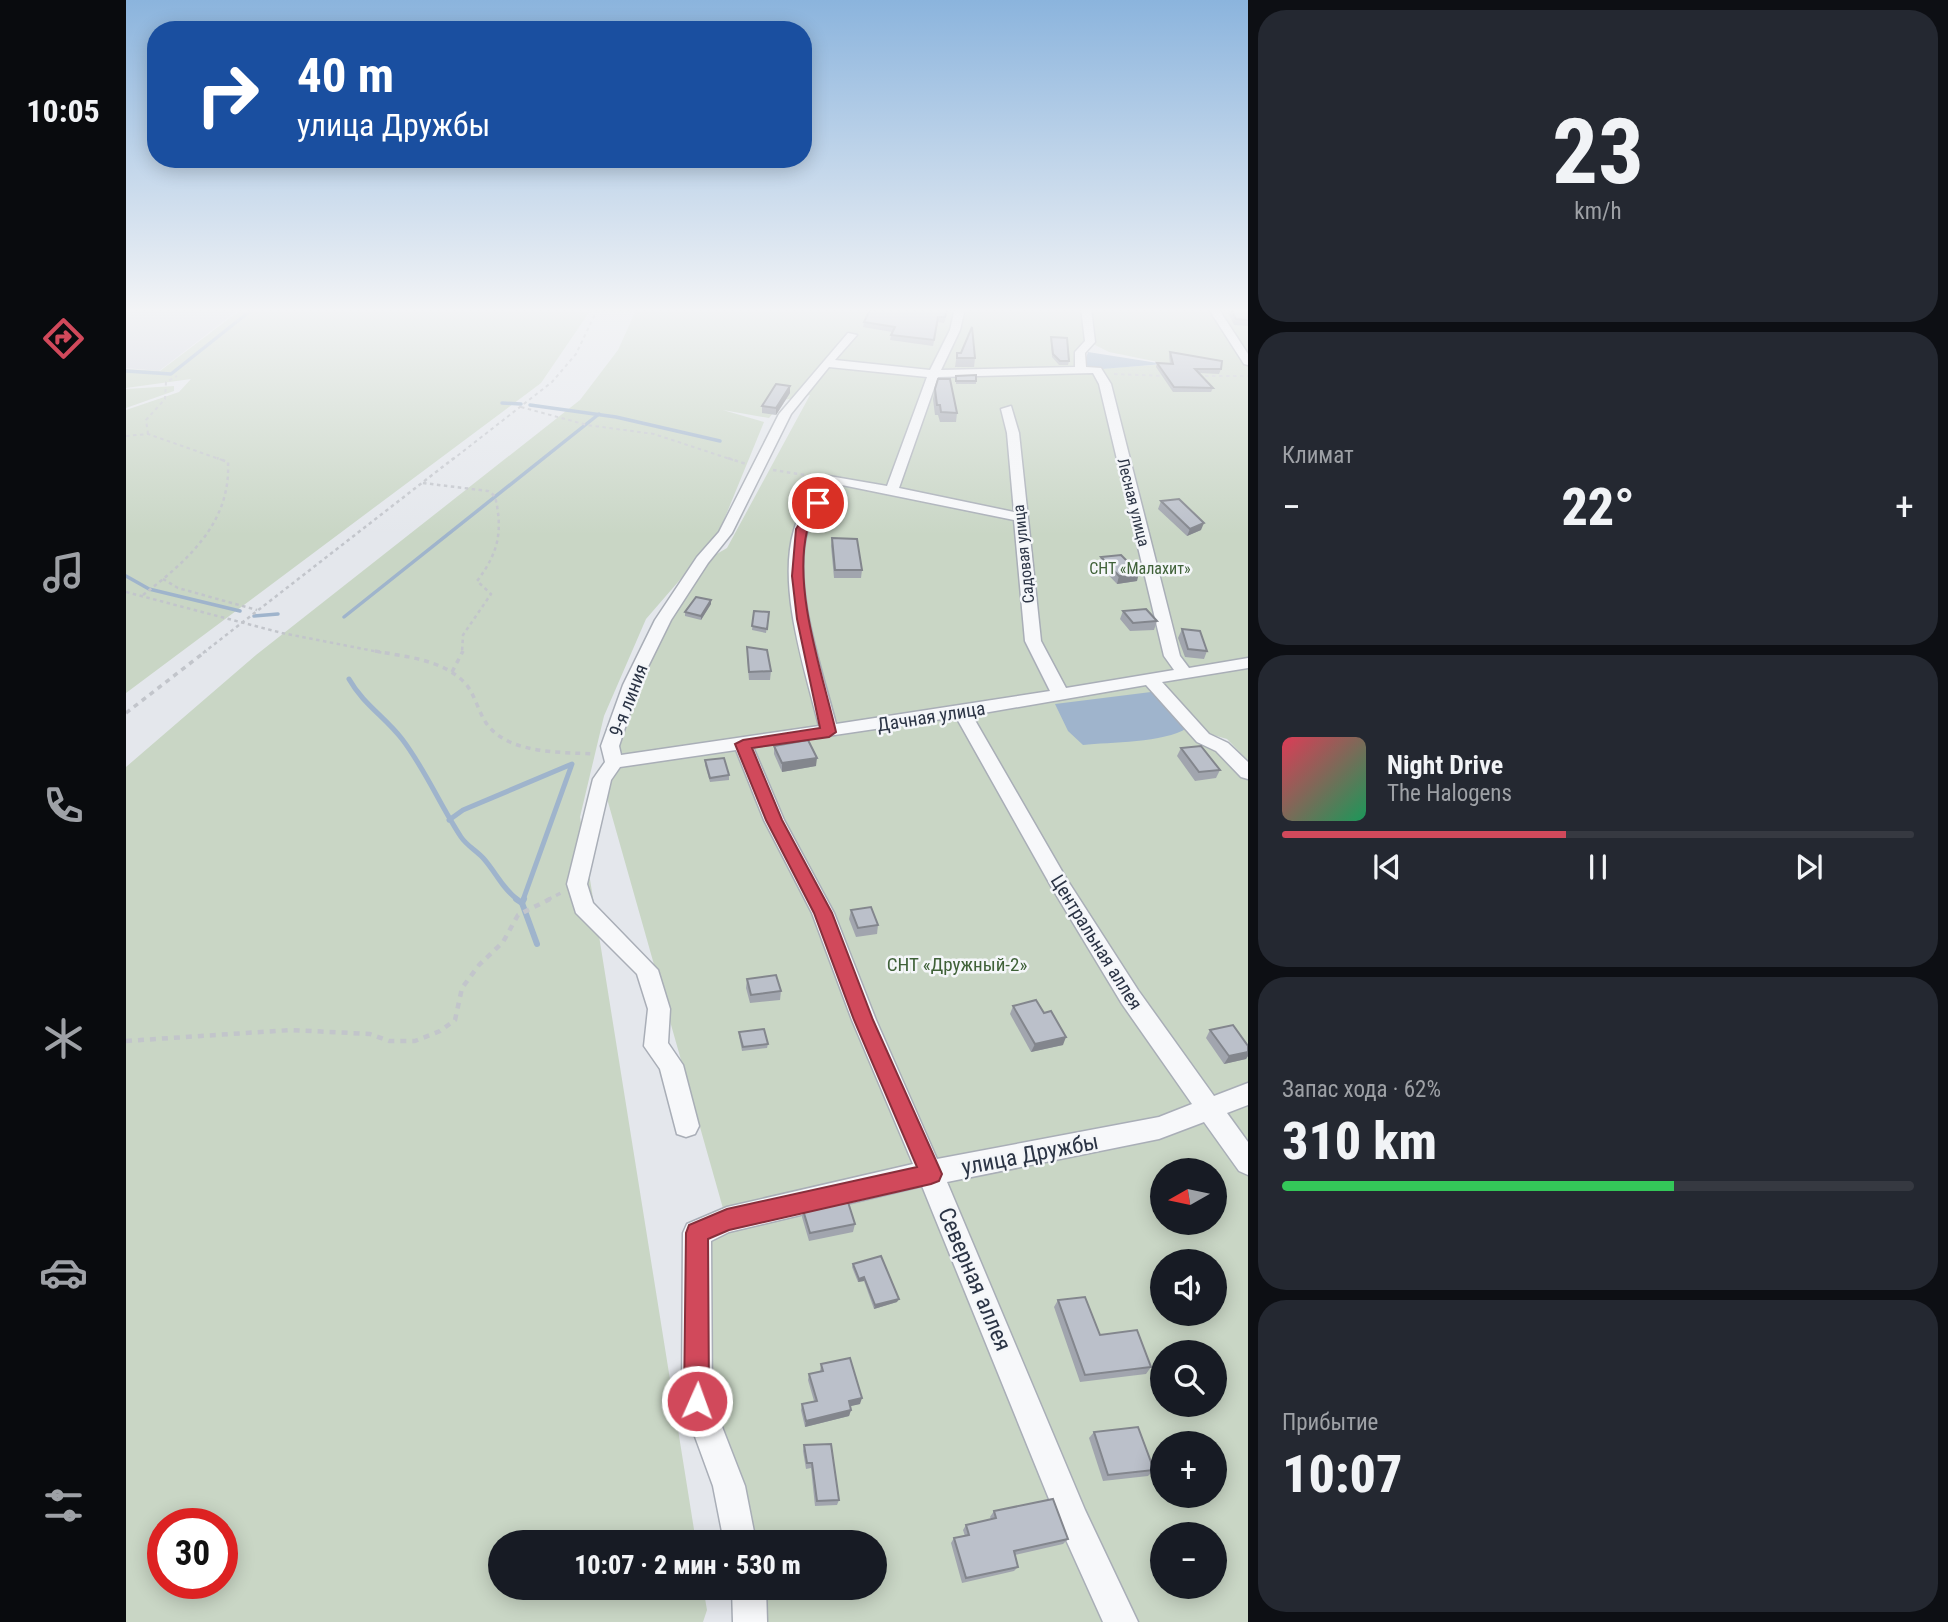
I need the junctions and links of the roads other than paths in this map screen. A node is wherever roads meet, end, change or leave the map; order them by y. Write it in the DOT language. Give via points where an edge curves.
graph roads {
  1 [pos="808,384"];
  2 [pos="930,384"];
  3 [pos="1105,384"];
  4 [pos="1007,409"];
  5 [pos="834,479"];
  6 [pos="892,490"];
  7 [pos="1018,517"];
  8 [pos="1248,663"];
  9 [pos="1184,673"];
  10 [pos="1150,679"];
  11 [pos="1060,694"];
  12 [pos="961,711"];
  13 [pos="829,732"];
  14 [pos="743,744"];
  15 [pos="614,762"];
  16 [pos="1248,773"];
  17 [pos="1248,1094"];
  18 [pos="1208,1107"];
  19 [pos="685,1126"];
  20 [pos="1248,1163"];
  21 [pos="931,1174"];
  22 [pos="738,1530"];
  23 [pos="749,1600"];
  24 [pos="750,1622"];
  25 [pos="1121,1622"];
  1 -- 15 [label="street, 9-я линия" via="755,467 736,516 702,560 651,642 610,746"];
  2 -- 6 [label="street"];
  3 -- 9 [label="street, Лесная улица" via="1172,656"];
  4 -- 7 [label="street, Садовая улица" via="1013,433"];
  5 -- 6 [label="street"];
  5 -- 13 [label="street" via="802,529 798,576"];
  6 -- 7 [label="street"];
  7 -- 11 [label="street, Садовая улица" via="1033,641"];
  8 -- 9 [label="street, Дачная улица"];
  9 -- 10 [label="street, Дачная улица"];
  10 -- 11 [label="street, Дачная улица"];
  10 -- 16 [label="street" via="1203,738 1222,747"];
  11 -- 12 [label="street, Дачная улица"];
  12 -- 13 [label="street, Дачная улица"];
  12 -- 18 [label="street, Центральная аллея" via="1130,997"];
  13 -- 14 [label="street, Дачная улица"];
  14 -- 15 [label="street, Дачная улица"];
  14 -- 21 [label="street, Северная аллея" via="774,820 823,913"];
  15 -- 19 [label="street, 9-я линия" via="602,779 577,884 583,907 648,970 659,1009 656,1046 671,1065"];
  17 -- 18 [label="street, улица Дружбы"];
  18 -- 20 [label="street, Центральная аллея"];
  18 -- 21 [label="street, улица Дружбы" via="1159,1128"];
  21 -- 22 [label="street, улица Дружбы" via="727,1220 697,1233 697,1401 730,1486"];
  21 -- 25 [label="street, Северная аллея" via="1073,1520"];
  23 -- 24 [label="street"];
}
